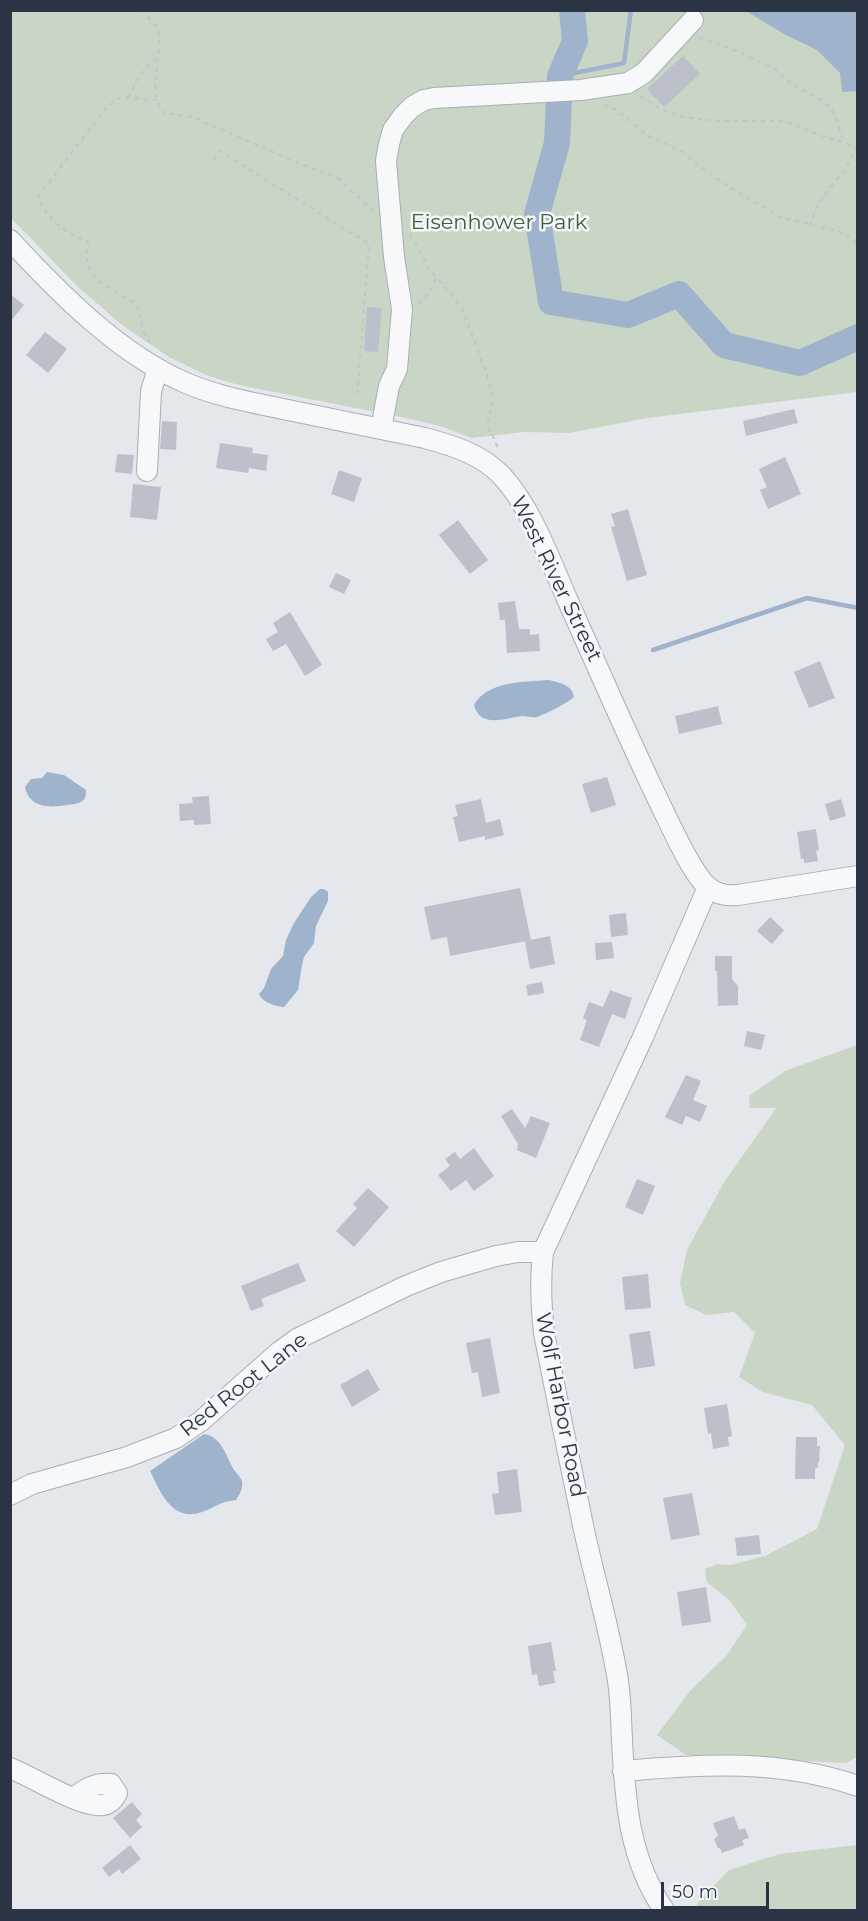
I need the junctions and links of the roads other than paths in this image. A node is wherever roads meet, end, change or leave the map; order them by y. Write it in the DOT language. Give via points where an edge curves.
graph roads {
  1 [pos="688,26"];
  2 [pos="10,240"];
  3 [pos="158,369"];
  4 [pos="381,429"];
  5 [pos="147,471"];
  6 [pos="858,876"];
  7 [pos="708,887"];
  8 [pos="543,1252"];
  9 [pos="10,1495"];
  10 [pos="10,1768"];
  11 [pos="623,1771"];
  12 [pos="858,1786"];
  13 [pos="74,1798"];
  14 [pos="664,1911"];
  1 -- 4 [label="street" via="644,73 628,83 434,98 412,107 393,130 386,161 402,309 397,369 389,386"];
  2 -- 3 [label="street, West River Street" via="93,321"];
  3 -- 4 [label="street, West River Street" via="235,398"];
  3 -- 5 [label="street" via="151,391"];
  4 -- 7 [label="street, West River Street" via="463,449 490,466 512,488 524,506 666,816"];
  6 -- 7 [label="street" via="738,896"];
  7 -- 8 [label="street, Wolf Harbor Road" via="644,1037"];
  8 -- 9 [label="street, Red Root Lane" via="496,1256 406,1286 297,1339 176,1438 127,1457 32,1484"];
  8 -- 11 [label="street, Wolf Harbor Road" via="544,1333 619,1684"];
  10 -- 13 [label="street"];
  11 -- 12 [label="street" via="681,1766 765,1767 807,1772"];
  11 -- 14 [label="street, Wolf Harbor Road" via="633,1845 648,1884"];
}
